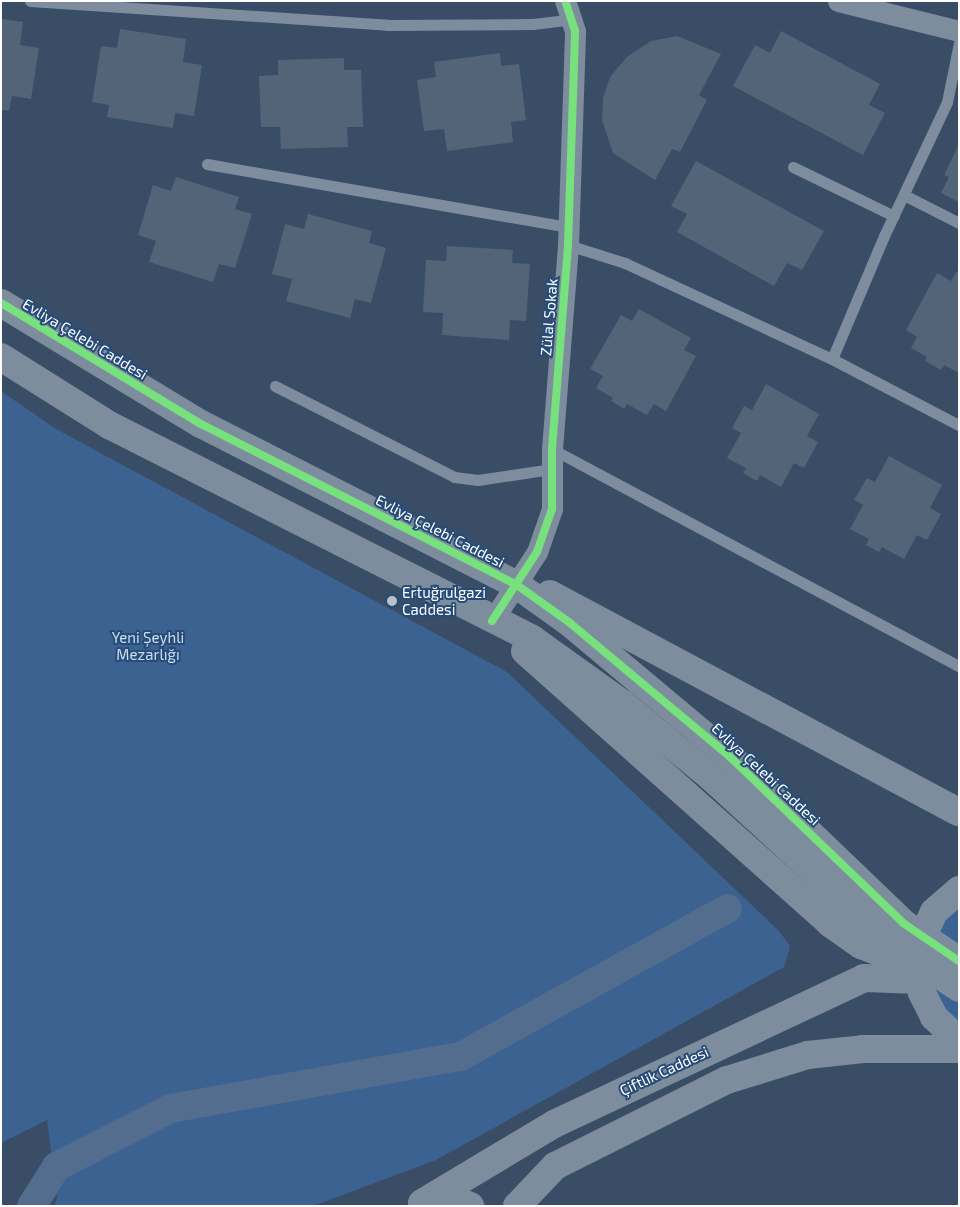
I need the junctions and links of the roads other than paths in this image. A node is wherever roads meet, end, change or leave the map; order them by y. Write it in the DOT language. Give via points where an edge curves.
graph roads {
  1 [pos="30,1"];
  2 [pos="838,1"];
  3 [pos="568,10"];
  4 [pos="959,32"];
  5 [pos="959,43"];
  6 [pos="207,164"];
  7 [pos="793,168"];
  8 [pos="904,195"];
  9 [pos="894,216"];
  10 [pos="959,223"];
  11 [pos="569,236"];
  12 [pos="1,303"];
  13 [pos="1,357"];
  14 [pos="832,359"];
  15 [pos="275,386"];
  16 [pos="959,425"];
  17 [pos="552,459"];
  18 [pos="517,585"];
  19 [pos="492,621"];
  20 [pos="959,666"];
  21 [pos="959,812"];
  22 [pos="959,890"];
  23 [pos="959,961"];
  24 [pos="918,973"];
  25 [pos="959,988"];
  26 [pos="959,1040"];
  27 [pos="959,1049"];
  28 [pos="420,1204"];
  29 [pos="470,1206"];
  30 [pos="516,1206"];
  1 -- 3 [label="lane" via="387,25 533,24"];
  2 -- 4 [label="street"];
  3 -- 11 [label="street, Zülal Sokak" via="574,31"];
  5 -- 8 [label="lane" via="947,102"];
  6 -- 11 [label="lane"];
  7 -- 9 [label="lane"];
  8 -- 9 [label="lane"];
  8 -- 10 [label="lane"];
  9 -- 14 [label="lane"];
  11 -- 14 [label="lane"];
  11 -- 17 [label="street, Zülal Sokak"];
  12 -- 18 [label="street, Evliya Çelebi Caddesi" via="201,424"];
  13 -- 19 [label="street" via="109,425"];
  14 -- 16 [label="lane"];
  15 -- 17 [label="lane" via="454,477 478,480"];
  17 -- 18 [label="street, Zülal Sokak" via="552,509 537,552"];
  17 -- 20 [label="lane"];
  18 -- 19 [label="street, Zülal Sokak"];
  18 -- 21 [label="street, Evliya Çelebi Caddesi" via="566,600"];
  18 -- 23 [label="street, Evliya Çelebi Caddesi, bridge" via="570,623 728,755 903,923"];
  19 -- 24 [label="street" via="831,924 861,944"];
  19 -- 25 [label="street, bridge" via="513,629 562,658 623,704 711,777 891,942"];
  22 -- 24 [label="street" via="934,912 922,938"];
  24 -- 26 [label="street" via="922,993 934,1017"];
  24 -- 28 [label="street, Çiftlik Caddesi" via="864,978 554,1124"];
  27 -- 30 [label="street" via="863,1049 808,1054 727,1080 555,1166"];
  28 -- 29 [label="street" via="451,1198"];
}
